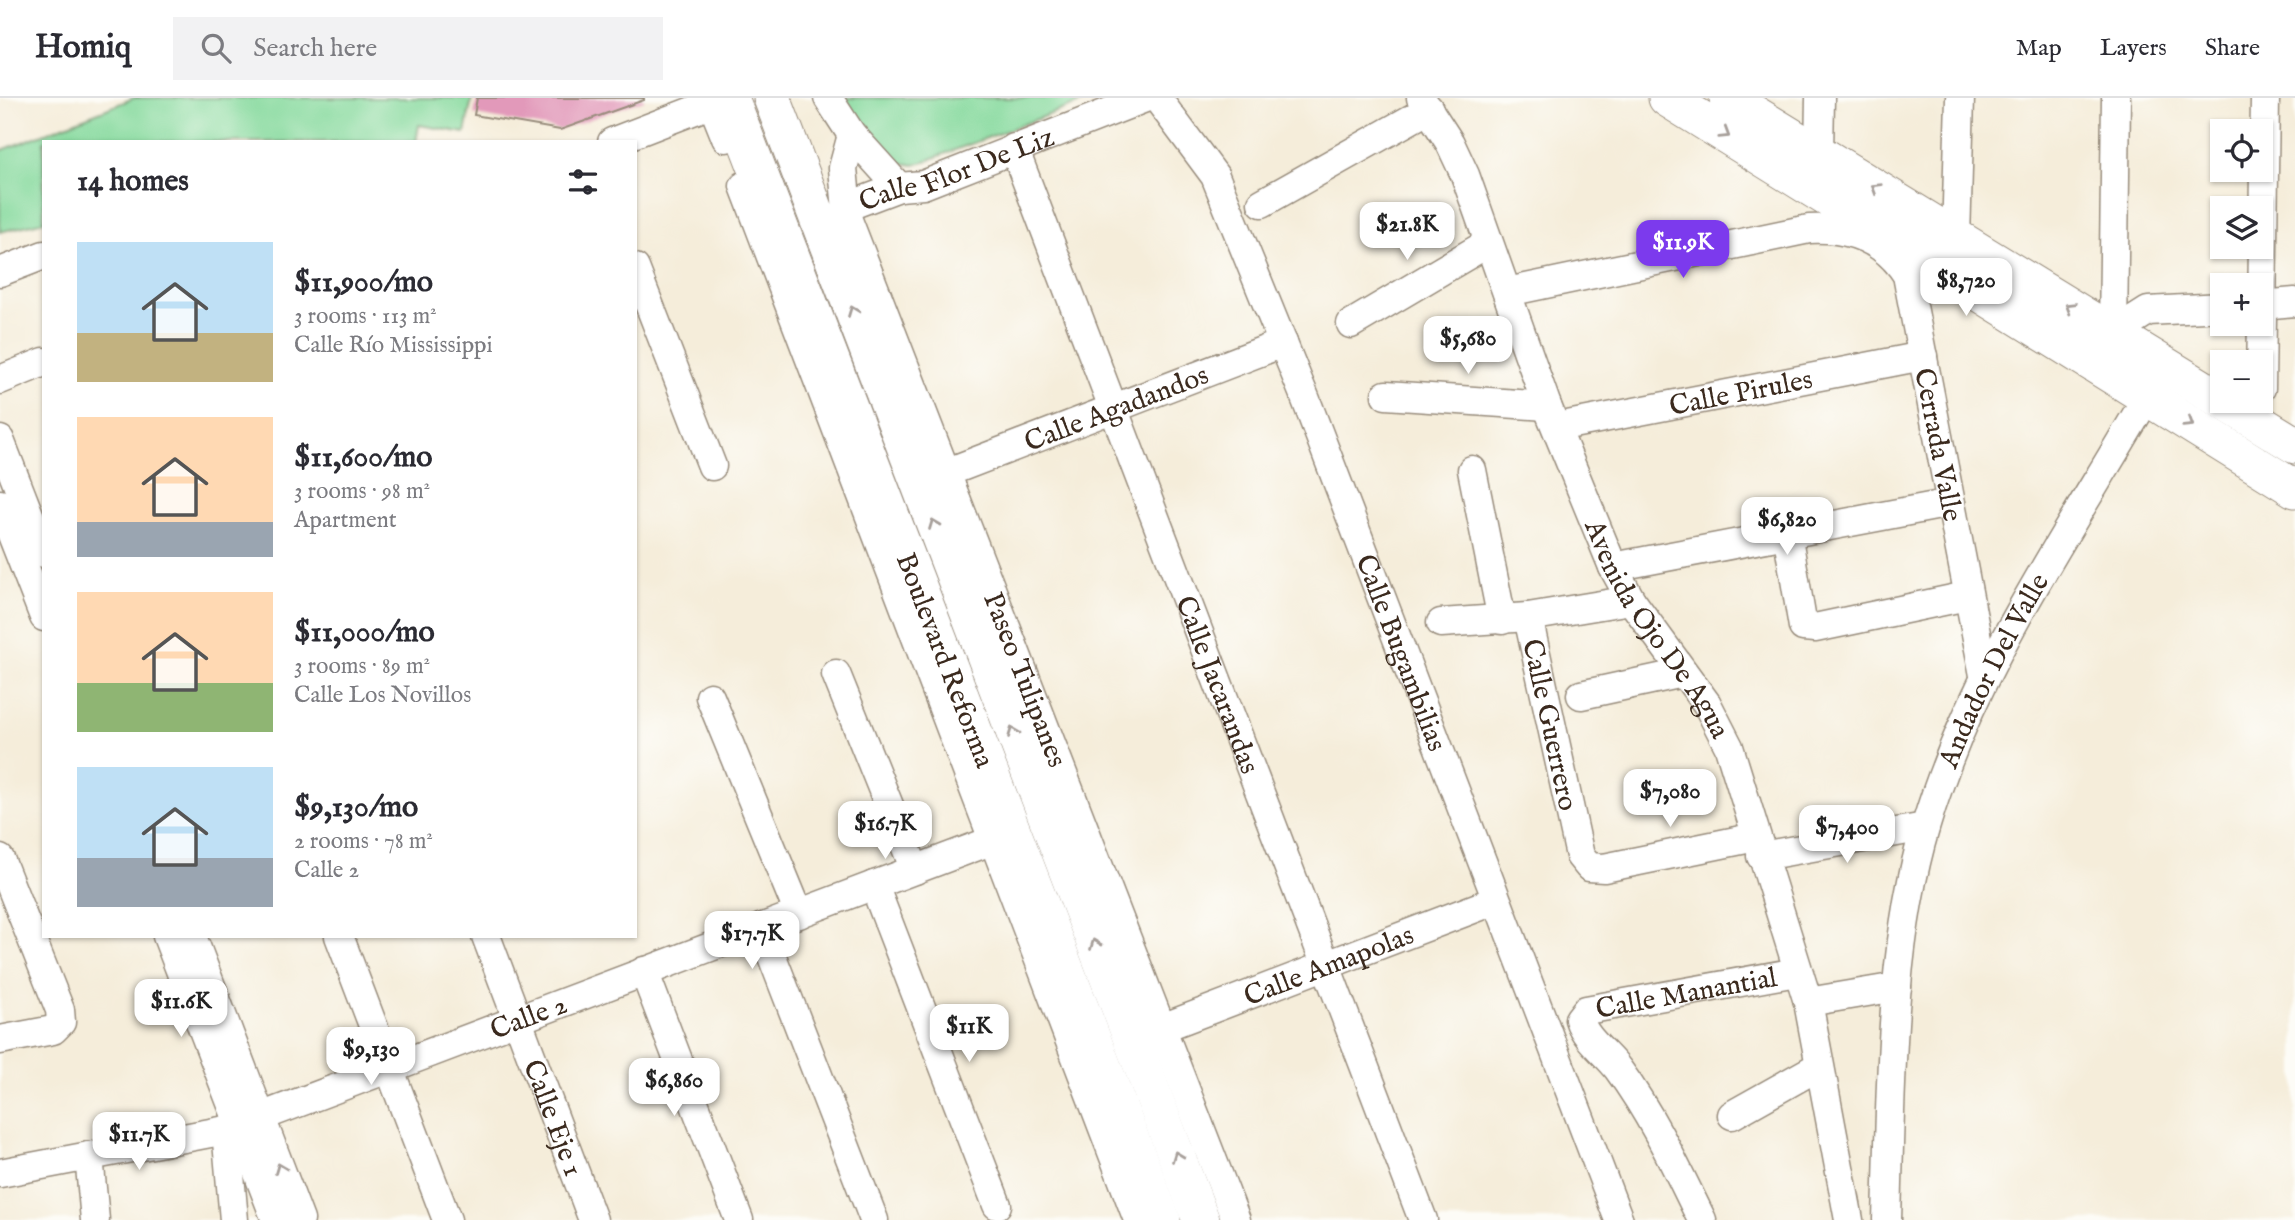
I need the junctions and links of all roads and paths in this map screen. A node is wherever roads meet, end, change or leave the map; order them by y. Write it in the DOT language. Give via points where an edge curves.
graph roads {
  1 [pos="772,98"];
  2 [pos="828,98"];
  3 [pos="1145,98"];
  4 [pos="1157,98"];
  5 [pos="1667,98"];
  6 [pos="1728,98"];
  7 [pos="1820,98"];
  8 [pos="1960,98"];
  9 [pos="2116,98"];
  10 [pos="2266,98"];
  11 [pos="720,99"];
  12 [pos="1425,103"];
  13 [pos="852,135"];
  14 [pos="617,140"];
  15 [pos="1014,148"];
  16 [pos="1819,153"];
  17 [pos="899,187"];
  18 [pos="1262,203"];
  19 [pos="845,207"];
  20 [pos="1956,238"];
  21 [pos="1489,243"];
  22 [pos="42,256"];
  23 [pos="0,272"];
  24 [pos="637,273"];
  25 [pos="2263,273"];
  26 [pos="1507,292"];
  27 [pos="2295,302"];
  28 [pos="2273,304"];
  29 [pos="2210,308"];
  30 [pos="1351,324"];
  31 [pos="2113,334"];
  32 [pos="1283,343"];
  33 [pos="2079,355"];
  34 [pos="1923,356"];
  35 [pos="42,363"];
  36 [pos="0,380"];
  37 [pos="2210,385"];
  38 [pos="1386,396"];
  39 [pos="2147,397"];
  40 [pos="1115,409"];
  41 [pos="2261,413"];
  42 [pos="1552,417"];
  43 [pos="0,440"];
  44 [pos="2295,445"];
  45 [pos="712,466"];
  46 [pos="1472,470"];
  47 [pos="948,472"];
  48 [pos="2295,489"];
  49 [pos="1951,503"];
  50 [pos="0,504"];
  51 [pos="1787,532"];
  52 [pos="42,548"];
  53 [pos="1613,567"];
  54 [pos="1967,596"];
  55 [pos="1632,600"];
  56 [pos="42,612"];
  57 [pos="1515,619"];
  58 [pos="1441,623"];
  59 [pos="1682,673"];
  60 [pos="835,674"];
  61 [pos="1984,675"];
  62 [pos="1581,695"];
  63 [pos="710,697"];
  64 [pos="1047,819"];
  65 [pos="1925,827"];
  66 [pos="1004,836"];
  67 [pos="1758,846"];
  68 [pos="0,859"];
  69 [pos="915,870"];
  70 [pos="874,885"];
  71 [pos="1494,901"];
  72 [pos="799,914"];
  73 [pos="761,928"];
  74 [pos="168,938"];
  75 [pos="192,938"];
  76 [pos="340,938"];
  77 [pos="487,938"];
  78 [pos="1327,966"];
  79 [pos="644,971"];
  80 [pos="1797,972"];
  81 [pos="1897,987"];
  82 [pos="1808,1002"];
  83 [pos="517,1019"];
  84 [pos="1162,1028"];
  85 [pos="0,1040"];
  86 [pos="1819,1066"];
  87 [pos="390,1067"];
  88 [pos="1732,1115"];
  89 [pos="242,1123"];
  90 [pos="89,1156"];
  91 [pos="0,1173"];
  92 [pos="997,1205"];
  93 [pos="95,1220"];
  94 [pos="234,1220"];
  95 [pos="276,1220"];
  96 [pos="300,1220"];
  97 [pos="447,1220"];
  98 [pos="593,1220"];
  99 [pos="739,1220"];
  100 [pos="874,1220"];
  101 [pos="1138,1220"];
  102 [pos="1162,1220"];
  103 [pos="1201,1220"];
  104 [pos="1236,1220"];
  105 [pos="1423,1220"];
  106 [pos="1619,1220"];
  107 [pos="1702,1220"];
  108 [pos="1849,1220"];
  109 [pos="1887,1220"];
  64 -- 1 [label="main road, Boulevard Reforma, one-way"];
  2 -- 13 [label="street"];
  3 -- 15 [label="street, Calle Flor De Liz"];
  4 -- 32 [label="street, Calle Bugambilias" via="1215,176"];
  5 -- 33 [label="main road, one-way"];
  6 -- 16 [label="main road"];
  7 -- 16 [label="street"];
  8 -- 20 [label="street"];
  9 -- 31 [label="street"];
  10 -- 25 [label="street"];
  11 -- 14 [label="street"];
  11 -- 66 [label="main road, Boulevard Reforma"];
  12 -- 18 [label="street"];
  12 -- 21 [label="street, Avenida Ojo De Agua" via="1465,175"];
  13 -- 17 [label="street"];
  13 -- 19 [label="street, Paseo Tulipanes" via="843,168"];
  15 -- 17 [label="street, Calle Flor De Liz" via="923,185"];
  15 -- 40 [label="street, Calle Jacarandas"];
  20 -- 16 [label="main road, one-way"];
  17 -- 19 [label="street, Calle Flor De Liz"];
  19 -- 47 [label="street, Paseo Tulipanes"];
  31 -- 20 [label="main road, one-way"];
  21 -- 26 [label="street, Avenida Ojo De Agua"];
  21 -- 30 [label="street"];
  22 -- 23 [label="street"];
  24 -- 45 [label="street"];
  26 -- 34 [label="street, Cerrada Valle" via="1809,229 1834,228 1860,234 1897,259 1907,275"];
  26 -- 42 [label="street, Avenida Ojo De Agua"];
  27 -- 28 [label="street"];
  29 -- 31 [label="street" via="2148,311"];
  31 -- 33 [label="street"];
  31 -- 37 [label="main road"];
  32 -- 40 [label="street, Calle Agadandos"];
  32 -- 71 [label="street, Calle Bugambilias"];
  33 -- 39 [label="main road"];
  34 -- 42 [label="street, Calle Pirules"];
  34 -- 49 [label="street, Cerrada Valle"];
  35 -- 36 [label="street"];
  38 -- 42 [label="street, Calle Pirules"];
  39 -- 48 [label="main road, one-way"];
  39 -- 61 [label="street, Andador Del Valle"];
  40 -- 47 [label="street, Calle Agadandos"];
  40 -- 78 [label="street, Calle Jacarandas"];
  41 -- 44 [label="main road"];
  42 -- 53 [label="street, Avenida Ojo De Agua"];
  43 -- 52 [label="street"];
  46 -- 57 [label="street"];
  47 -- 84 [label="street, Paseo Tulipanes"];
  49 -- 51 [label="street"];
  49 -- 54 [label="street, Cerrada Valle"];
  50 -- 56 [label="street"];
  51 -- 53 [label="street"];
  51 -- 54 [label="street" via="1803,627"];
  53 -- 55 [label="street, Avenida Ojo De Agua"];
  54 -- 61 [label="street, Cerrada Valle"];
  55 -- 57 [label="street"];
  55 -- 59 [label="street, Avenida Ojo De Agua"];
  57 -- 58 [label="street"];
  57 -- 67 [label="street, Calle Guerrero" via="1580,856 1589,867"];
  59 -- 62 [label="street"];
  59 -- 67 [label="street, Avenida Ojo De Agua" via="1707,704 1729,747"];
  60 -- 69 [label="street"];
  61 -- 65 [label="street, Andador Del Valle"];
  63 -- 72 [label="street"];
  64 -- 66 [label="street, Calle 2"];
  103 -- 64 [label="main road, Boulevard Reforma, one-way"];
  65 -- 67 [label="street"];
  65 -- 81 [label="street, Andador Del Valle"];
  66 -- 69 [label="street, Calle 2"];
  66 -- 101 [label="street"];
  66 -- 102 [label="main road, Boulevard Reforma"];
  67 -- 80 [label="street, Avenida Ojo De Agua"];
  68 -- 85 [label="street" via="61,1022 53,1030"];
  69 -- 70 [label="street, Calle 2"];
  70 -- 72 [label="street, Calle 2"];
  70 -- 92 [label="street"];
  71 -- 78 [label="street, Calle Amapolas"];
  71 -- 106 [label="street, Calle Bugambilias"];
  72 -- 73 [label="street, Calle 2"];
  73 -- 79 [label="street, Calle 2"];
  73 -- 100 [label="street"];
  74 -- 89 [label="street"];
  75 -- 89 [label="street"];
  76 -- 87 [label="street"];
  77 -- 83 [label="street, Calle Eje 1"];
  78 -- 84 [label="street, Calle Amapolas"];
  78 -- 105 [label="street, Calle Jacarandas"];
  79 -- 83 [label="street, Calle 2"];
  79 -- 99 [label="street"];
  80 -- 82 [label="street, Avenida Ojo De Agua"];
  80 -- 107 [label="street, Calle Manantial" via="1586,1010 1579,1019 1619,1070 1667,1149"];
  81 -- 82 [label="street, Calle Manantial"];
  81 -- 109 [label="street, Andador Del Valle"];
  82 -- 86 [label="street, Avenida Ojo De Agua"];
  83 -- 87 [label="street, Calle 2"];
  83 -- 98 [label="street, Calle Eje 1"];
  84 -- 104 [label="street, Paseo Tulipanes"];
  86 -- 88 [label="street"];
  86 -- 108 [label="street, Avenida Ojo De Agua"];
  87 -- 89 [label="street, Calle 2"];
  87 -- 97 [label="street"];
  89 -- 90 [label="street, Calle 2"];
  89 -- 94 [label="street"];
  89 -- 95 [label="street"];
  96 -- 89 [label="street, one-way"];
  90 -- 91 [label="street, Calle 2"];
  90 -- 93 [label="street"];
}
